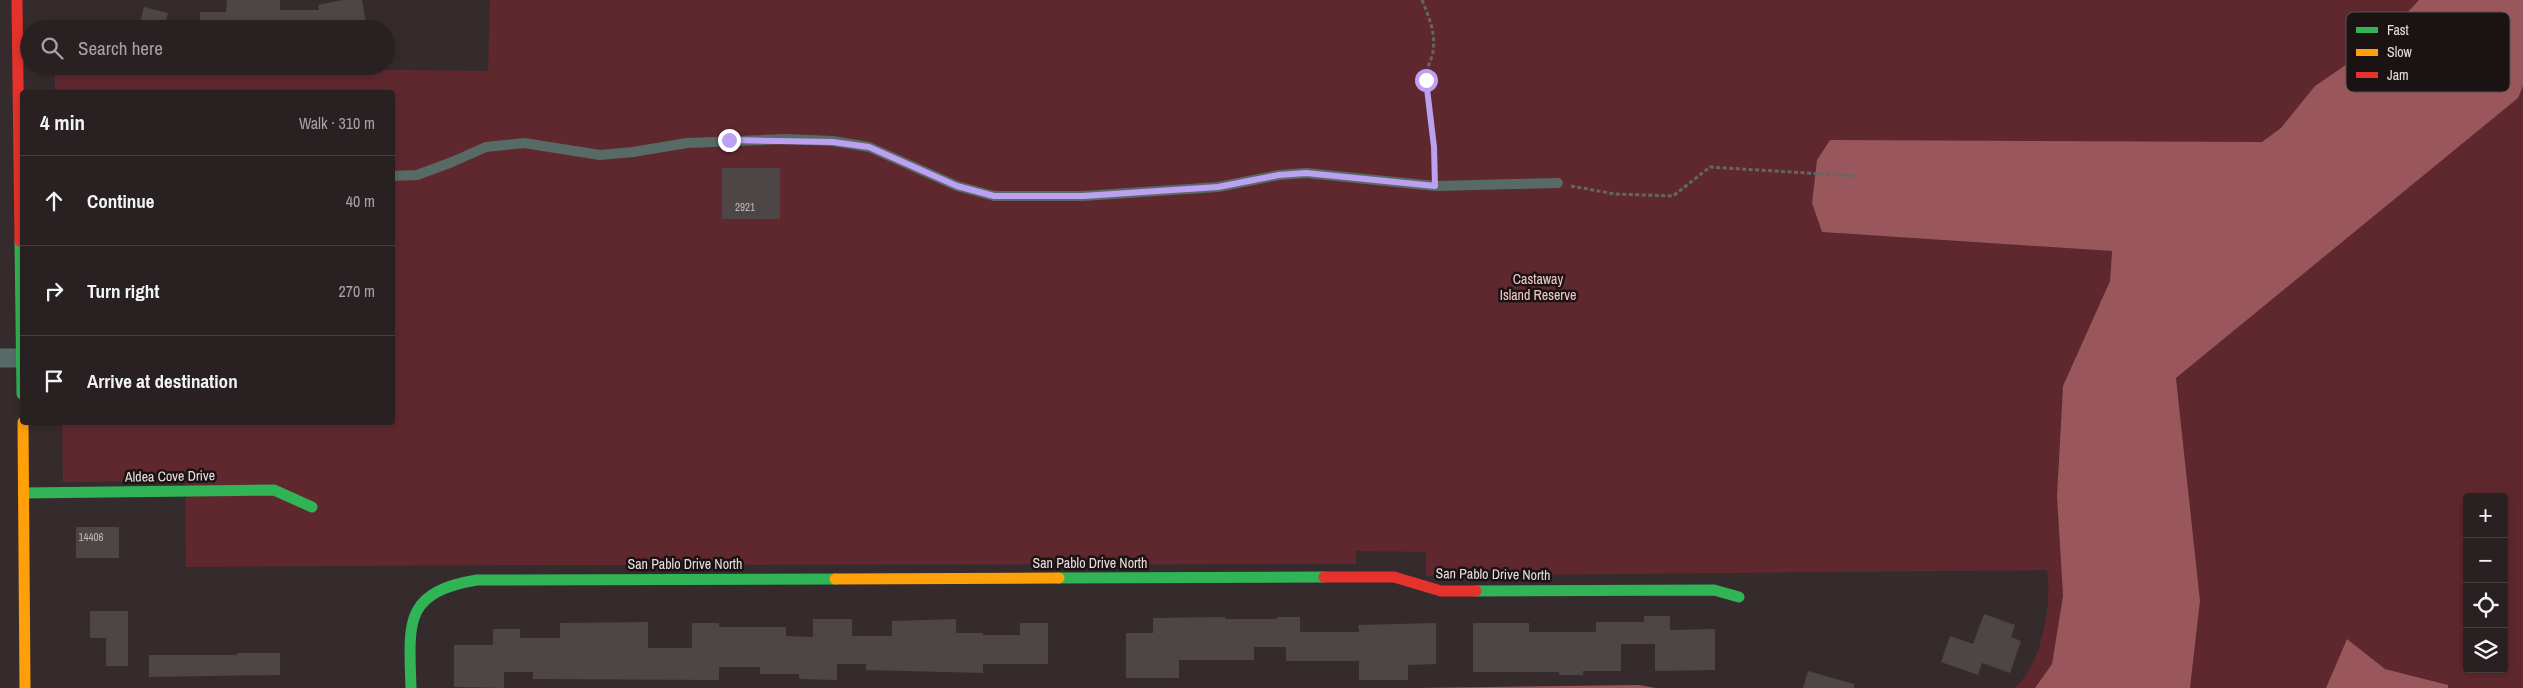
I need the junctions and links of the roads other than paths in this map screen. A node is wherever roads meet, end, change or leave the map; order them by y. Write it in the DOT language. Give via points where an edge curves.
graph roads {
  1 [pos="17,0"];
  2 [pos="20,107"];
  3 [pos="395,176"];
  4 [pos="1558,184"];
  5 [pos="0,358"];
  6 [pos="20,358"];
  7 [pos="23,425"];
  8 [pos="24,493"];
  9 [pos="312,507"];
  10 [pos="1739,597"];
  11 [pos="25,688"];
  12 [pos="411,688"];
  1 -- 2 [label="street"];
  3 -- 4 [label="lane" via="417,175 486,147 524,143 600,155 687,143 786,139 869,147 957,186 994,196 1083,196 1218,187 1306,173 1435,186"];
  5 -- 6 [label="street"];
  7 -- 8 [label="street"];
  8 -- 9 [label="street, Aldea Cove Drive" via="274,490"];
  8 -- 11 [label="street"];
  10 -- 12 [label="street, San Pablo Drive North" via="1714,590 1441,590 1394,577 459,581 439,588 422,600 413,614"];
}
